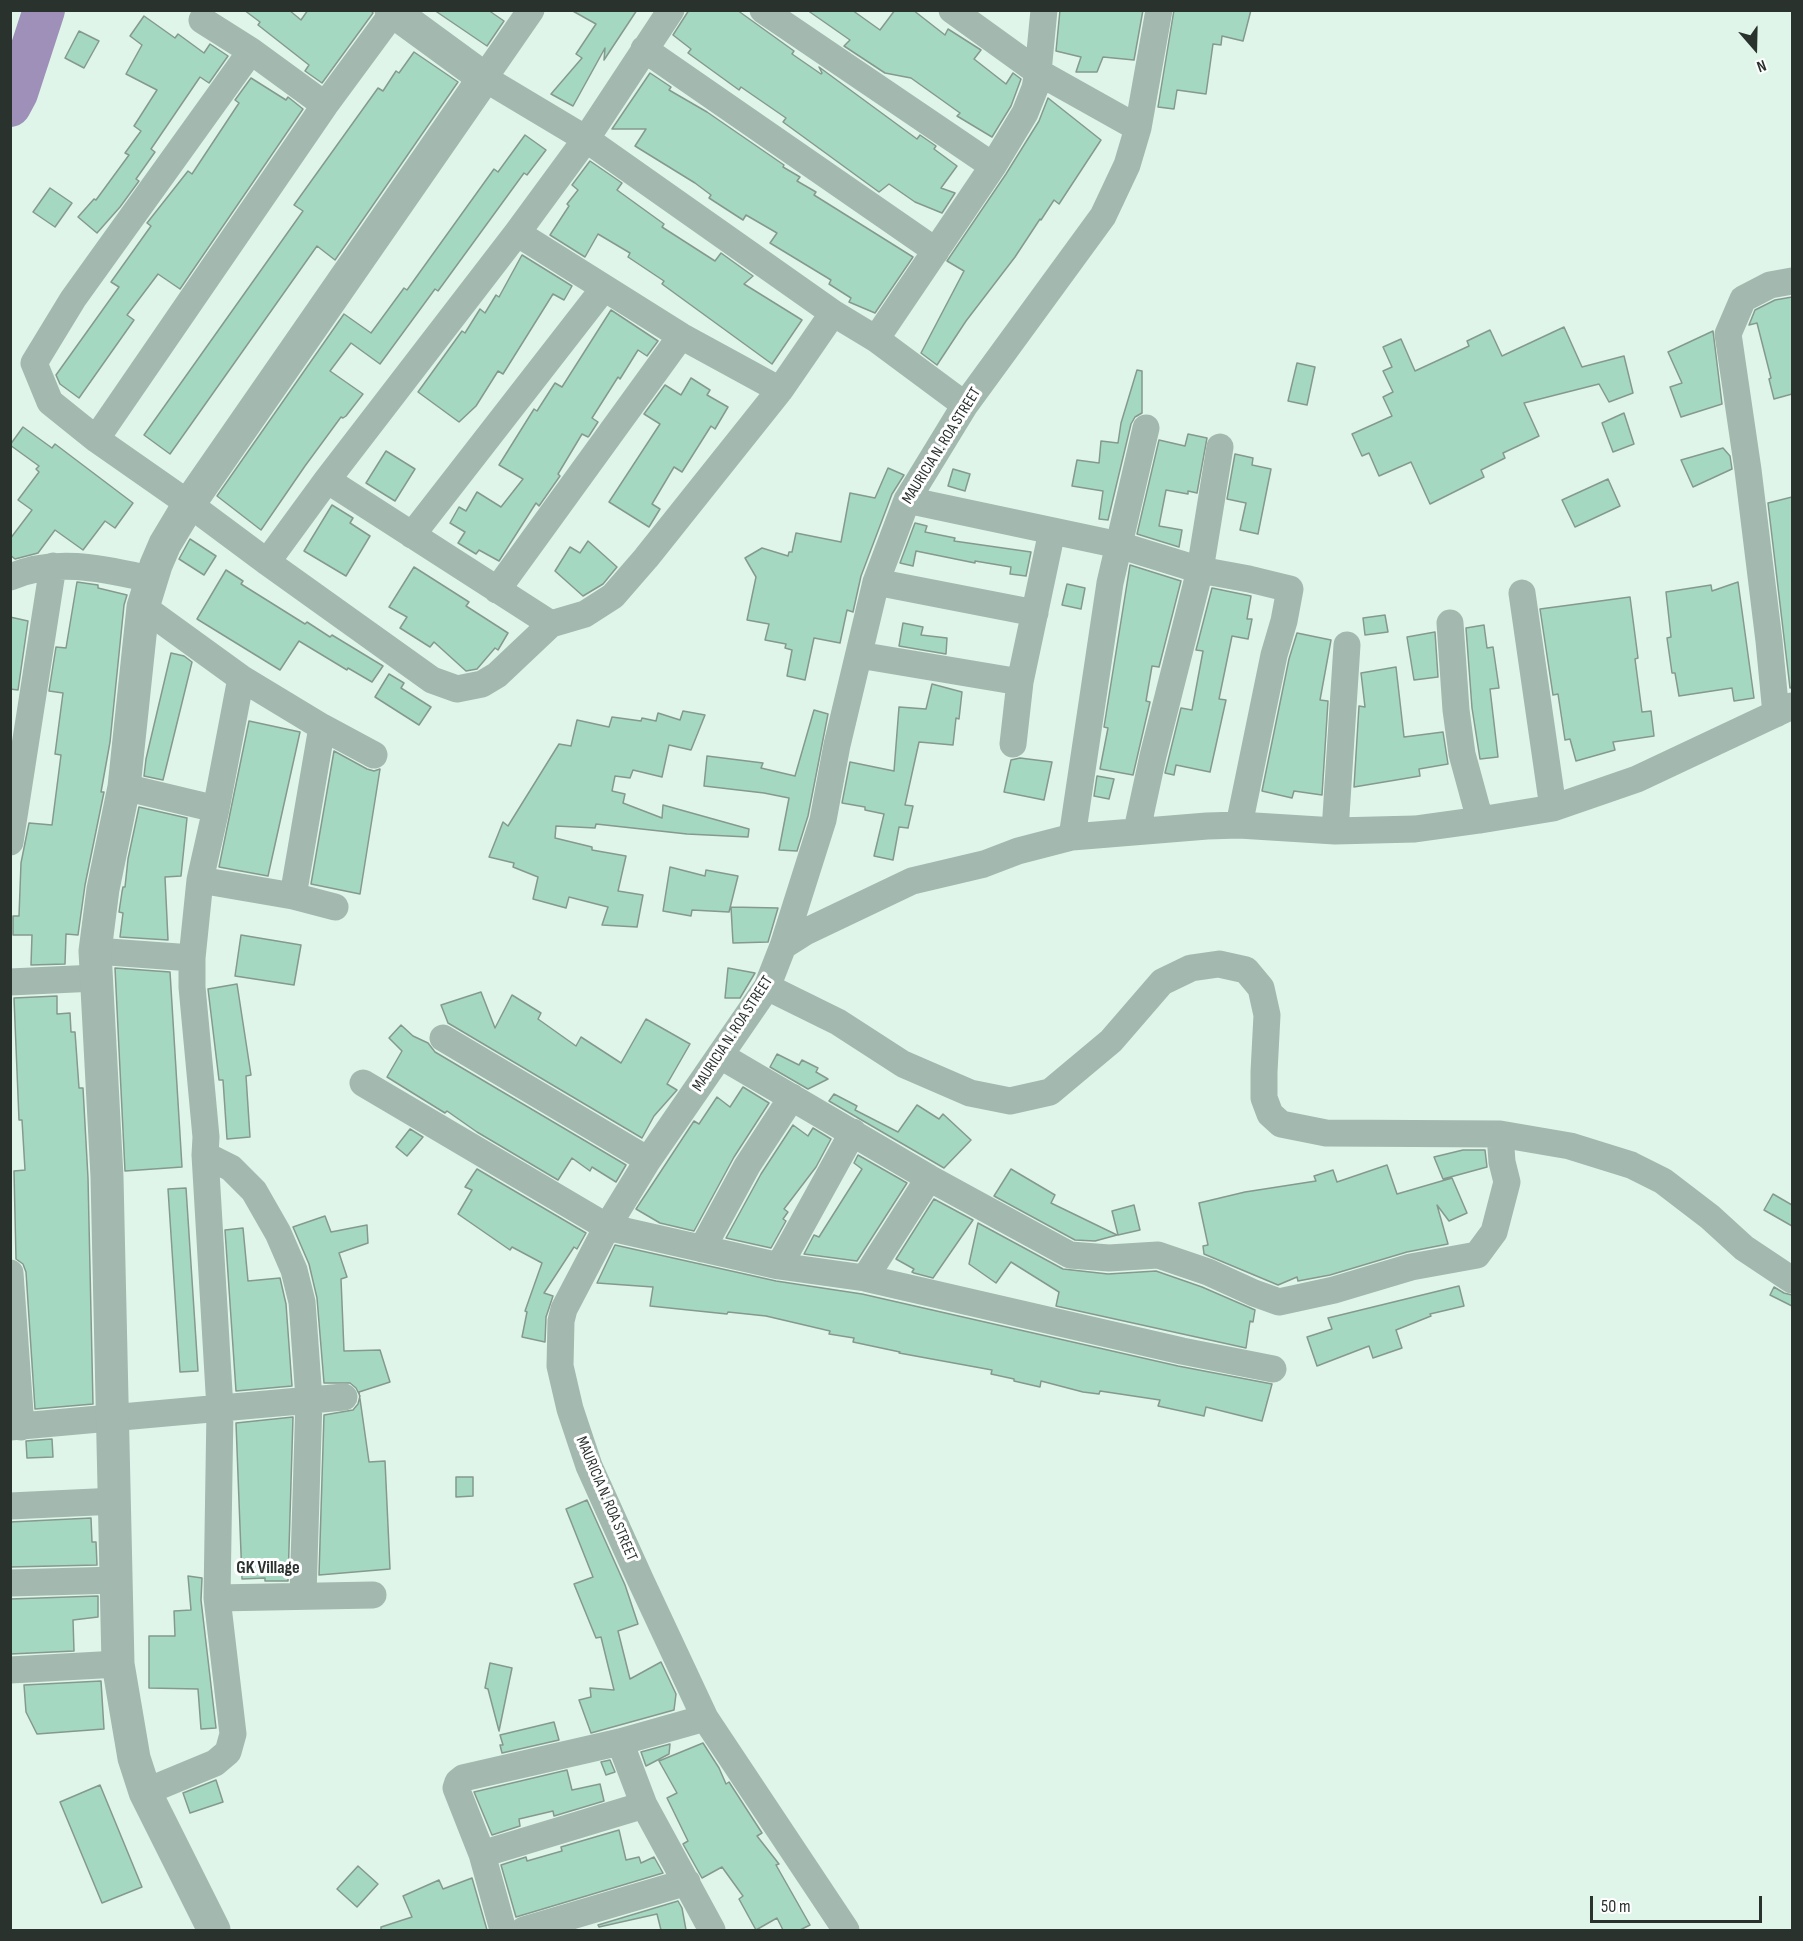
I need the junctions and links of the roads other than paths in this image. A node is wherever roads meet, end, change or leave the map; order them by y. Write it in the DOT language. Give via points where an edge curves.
graph roads {
  1 [pos="531,10"];
  2 [pos="671,10"];
  3 [pos="763,10"];
  4 [pos="952,10"];
  5 [pos="1044,10"];
  6 [pos="1159,10"];
  7 [pos="393,11"];
  8 [pos="202,20"];
  9 [pos="644,49"];
  10 [pos="251,51"];
  11 [pos="1038,72"];
  12 [pos="484,78"];
  13 [pos="325,105"];
  14 [pos="1138,128"];
  15 [pos="586,139"];
  16 [pos="993,166"];
  17 [pos="517,234"];
  18 [pos="936,251"];
  19 [pos="1792,281"];
  20 [pos="604,288"];
  21 [pos="832,313"];
  22 [pos="681,336"];
  23 [pos="876,339"];
  24 [pos="780,390"];
  25 [pos="965,405"];
  26 [pos="1146,428"];
  27 [pos="96,439"];
  28 [pos="1221,447"];
  29 [pos="327,480"];
  30 [pos="907,500"];
  31 [pos="189,504"];
  32 [pos="1052,531"];
  33 [pos="412,535"];
  34 [pos="1119,545"];
  35 [pos="267,562"];
  36 [pos="53,566"];
  37 [pos="1200,570"];
  38 [pos="10,577"];
  39 [pos="876,582"];
  40 [pos="497,590"];
  41 [pos="147,593"];
  42 [pos="1522,593"];
  43 [pos="1035,613"];
  44 [pos="1450,623"];
  45 [pos="550,624"];
  46 [pos="1347,645"];
  47 [pos="860,655"];
  48 [pos="240,678"];
  49 [pos="1020,682"];
  50 [pos="1784,710"];
  51 [pos="322,727"];
  52 [pos="1013,744"];
  53 [pos="374,755"];
  54 [pos="124,787"];
  55 [pos="1553,808"];
  56 [pos="216,809"];
  57 [pos="1480,820"];
  58 [pos="1239,825"];
  59 [pos="1137,830"];
  60 [pos="1335,831"];
  61 [pos="1072,837"];
  62 [pos="10,842"];
  63 [pos="200,880"];
  64 [pos="293,896"];
  65 [pos="336,907"];
  66 [pos="783,946"];
  67 [pos="192,958"];
  68 [pos="96,964"];
  69 [pos="10,982"];
  70 [pos="767,987"];
  71 [pos="443,1038"];
  72 [pos="721,1056"];
  73 [pos="363,1083"];
  74 [pos="792,1097"];
  75 [pos="853,1132"];
  76 [pos="1500,1134"];
  77 [pos="205,1155"];
  78 [pos="648,1160"];
  79 [pos="929,1178"];
  80 [pos="607,1227"];
  81 [pos="702,1248"];
  82 [pos="779,1266"];
  83 [pos="10,1273"];
  84 [pos="866,1278"];
  85 [pos="1792,1280"];
  86 [pos="1273,1369"];
  87 [pos="344,1397"];
  88 [pos="309,1399"];
  89 [pos="220,1409"];
  90 [pos="113,1419"];
  91 [pos="16,1427"];
  92 [pos="116,1501"];
  93 [pos="10,1506"];
  94 [pos="117,1580"];
  95 [pos="10,1583"];
  96 [pos="303,1595"];
  97 [pos="373,1595"];
  98 [pos="217,1598"];
  99 [pos="118,1664"];
  100 [pos="10,1670"];
  101 [pos="705,1718"];
  102 [pos="620,1742"];
  103 [pos="145,1792"];
  104 [pos="644,1805"];
  105 [pos="482,1854"];
  106 [pos="687,1882"];
  107 [pos="214,1930"];
  108 [pos="503,1930"];
  109 [pos="524,1930"];
  110 [pos="712,1930"];
  111 [pos="846,1930"];
  1 -- 12 [label="street"];
  2 -- 9 [label="street"];
  3 -- 16 [label="street"];
  4 -- 11 [label="street"];
  5 -- 11 [label="street"];
  6 -- 14 [label="street, MAURICIA N. ROA STREET"];
  7 -- 12 [label="street"];
  7 -- 13 [label="street"];
  8 -- 10 [label="street"];
  9 -- 15 [label="street"];
  9 -- 18 [label="street"];
  10 -- 13 [label="street"];
  10 -- 27 [label="street" via="73,299 34,363 50,402"];
  11 -- 14 [label="street"];
  11 -- 16 [label="street" via="1025,113"];
  12 -- 15 [label="street"];
  12 -- 31 [label="street"];
  13 -- 27 [label="street"];
  14 -- 25 [label="street, MAURICIA N. ROA STREET" via="1127,165 1103,216"];
  15 -- 17 [label="street"];
  15 -- 21 [label="street"];
  16 -- 18 [label="street"];
  17 -- 20 [label="street"];
  17 -- 29 [label="street"];
  18 -- 23 [label="street"];
  19 -- 50 [label="street" via="1770,285 1743,298 1728,334 1769,641"];
  20 -- 22 [label="street"];
  20 -- 33 [label="street"];
  21 -- 23 [label="street"];
  21 -- 24 [label="street"];
  22 -- 24 [label="street"];
  22 -- 40 [label="street"];
  23 -- 25 [label="street"];
  24 -- 45 [label="street" via="613,596 585,614"];
  25 -- 30 [label="street, MAURICIA N. ROA STREET"];
  26 -- 34 [label="street"];
  27 -- 31 [label="street"];
  28 -- 37 [label="street"];
  29 -- 33 [label="street"];
  29 -- 35 [label="street"];
  30 -- 32 [label="street"];
  30 -- 39 [label="street, MAURICIA N. ROA STREET"];
  31 -- 35 [label="street"];
  31 -- 41 [label="street" via="165,544"];
  32 -- 34 [label="street"];
  32 -- 43 [label="street"];
  33 -- 40 [label="street"];
  34 -- 37 [label="street"];
  34 -- 61 [label="street"];
  35 -- 45 [label="street" via="432,680 457,689 482,684 497,675"];
  36 -- 38 [label="street"];
  36 -- 41 [label="street" via="94,567"];
  36 -- 62 [label="street"];
  37 -- 58 [label="street" via="1290,589"];
  37 -- 59 [label="street"];
  39 -- 43 [label="street"];
  39 -- 47 [label="street, MAURICIA N. ROA STREET"];
  40 -- 45 [label="street"];
  41 -- 48 [label="street"];
  41 -- 54 [label="street"];
  42 -- 55 [label="street"];
  43 -- 49 [label="street"];
  44 -- 57 [label="street" via="1462,754"];
  46 -- 60 [label="street"];
  47 -- 49 [label="street"];
  47 -- 66 [label="street, MAURICIA N. ROA STREET" via="823,820"];
  48 -- 51 [label="street"];
  48 -- 56 [label="street"];
  49 -- 52 [label="street"];
  50 -- 55 [label="street" via="1637,779"];
  51 -- 53 [label="street"];
  51 -- 64 [label="street"];
  54 -- 56 [label="street"];
  54 -- 68 [label="street" via="103,889"];
  55 -- 57 [label="street"];
  56 -- 63 [label="street"];
  57 -- 60 [label="street" via="1414,829"];
  58 -- 59 [label="street"];
  58 -- 60 [label="street"];
  59 -- 61 [label="street"];
  61 -- 66 [label="street" via="912,881"];
  63 -- 64 [label="street"];
  63 -- 67 [label="street"];
  64 -- 65 [label="street"];
  66 -- 70 [label="street, MAURICIA N. ROA STREET"];
  67 -- 68 [label="street"];
  67 -- 77 [label="street"];
  68 -- 69 [label="street"];
  68 -- 90 [label="street" via="107,1177"];
  70 -- 72 [label="street, MAURICIA N. ROA STREET"];
  70 -- 76 [label="street" via="838,1022 903,1064 970,1093 1010,1101 1050,1092 1111,1041 1162,982 1191,968 1219,964 1246,970 1261,988 1267,1015 1264,1098 1270,1114 1281,1124 1326,1133"];
  71 -- 78 [label="street"];
  72 -- 74 [label="street"];
  72 -- 78 [label="street, MAURICIA N. ROA STREET"];
  73 -- 80 [label="street"];
  74 -- 75 [label="street"];
  74 -- 81 [label="street" via="747,1166"];
  75 -- 79 [label="street"];
  75 -- 82 [label="street"];
  76 -- 79 [label="street" via="1507,1182 1494,1232 1478,1255 1411,1267 1279,1302 1158,1255 1070,1255"];
  76 -- 85 [label="street" via="1570,1146 1630,1165 1663,1181 1744,1248"];
  77 -- 88 [label="street" via="231,1168 254,1191 294,1270 302,1302"];
  77 -- 89 [label="street"];
  78 -- 80 [label="street, MAURICIA N. ROA STREET"];
  79 -- 84 [label="street"];
  80 -- 81 [label="street"];
  80 -- 101 [label="street, MAURICIA N. ROA STREET" via="564,1309 561,1371 589,1466"];
  81 -- 82 [label="street"];
  82 -- 84 [label="street"];
  83 -- 91 [label="street"];
  84 -- 86 [label="street"];
  87 -- 88 [label="street"];
  88 -- 89 [label="street"];
  88 -- 96 [label="street"];
  89 -- 90 [label="street"];
  89 -- 98 [label="street"];
  90 -- 91 [label="street"];
  90 -- 92 [label="street"];
  92 -- 93 [label="street"];
  92 -- 94 [label="street"];
  94 -- 95 [label="street"];
  94 -- 99 [label="street"];
  96 -- 97 [label="street"];
  96 -- 98 [label="street"];
  98 -- 103 [label="street" via="233,1734 228,1752 215,1763"];
  99 -- 100 [label="street"];
  99 -- 103 [label="street" via="134,1758"];
  101 -- 102 [label="street"];
  101 -- 111 [label="street, MAURICIA N. ROA STREET"];
  102 -- 104 [label="street"];
  102 -- 105 [label="street" via="458,1782 456,1788"];
  103 -- 107 [label="street"];
  104 -- 105 [label="street"];
  104 -- 106 [label="street"];
  105 -- 108 [label="street"];
  106 -- 109 [label="street"];
  106 -- 110 [label="street"];
}
